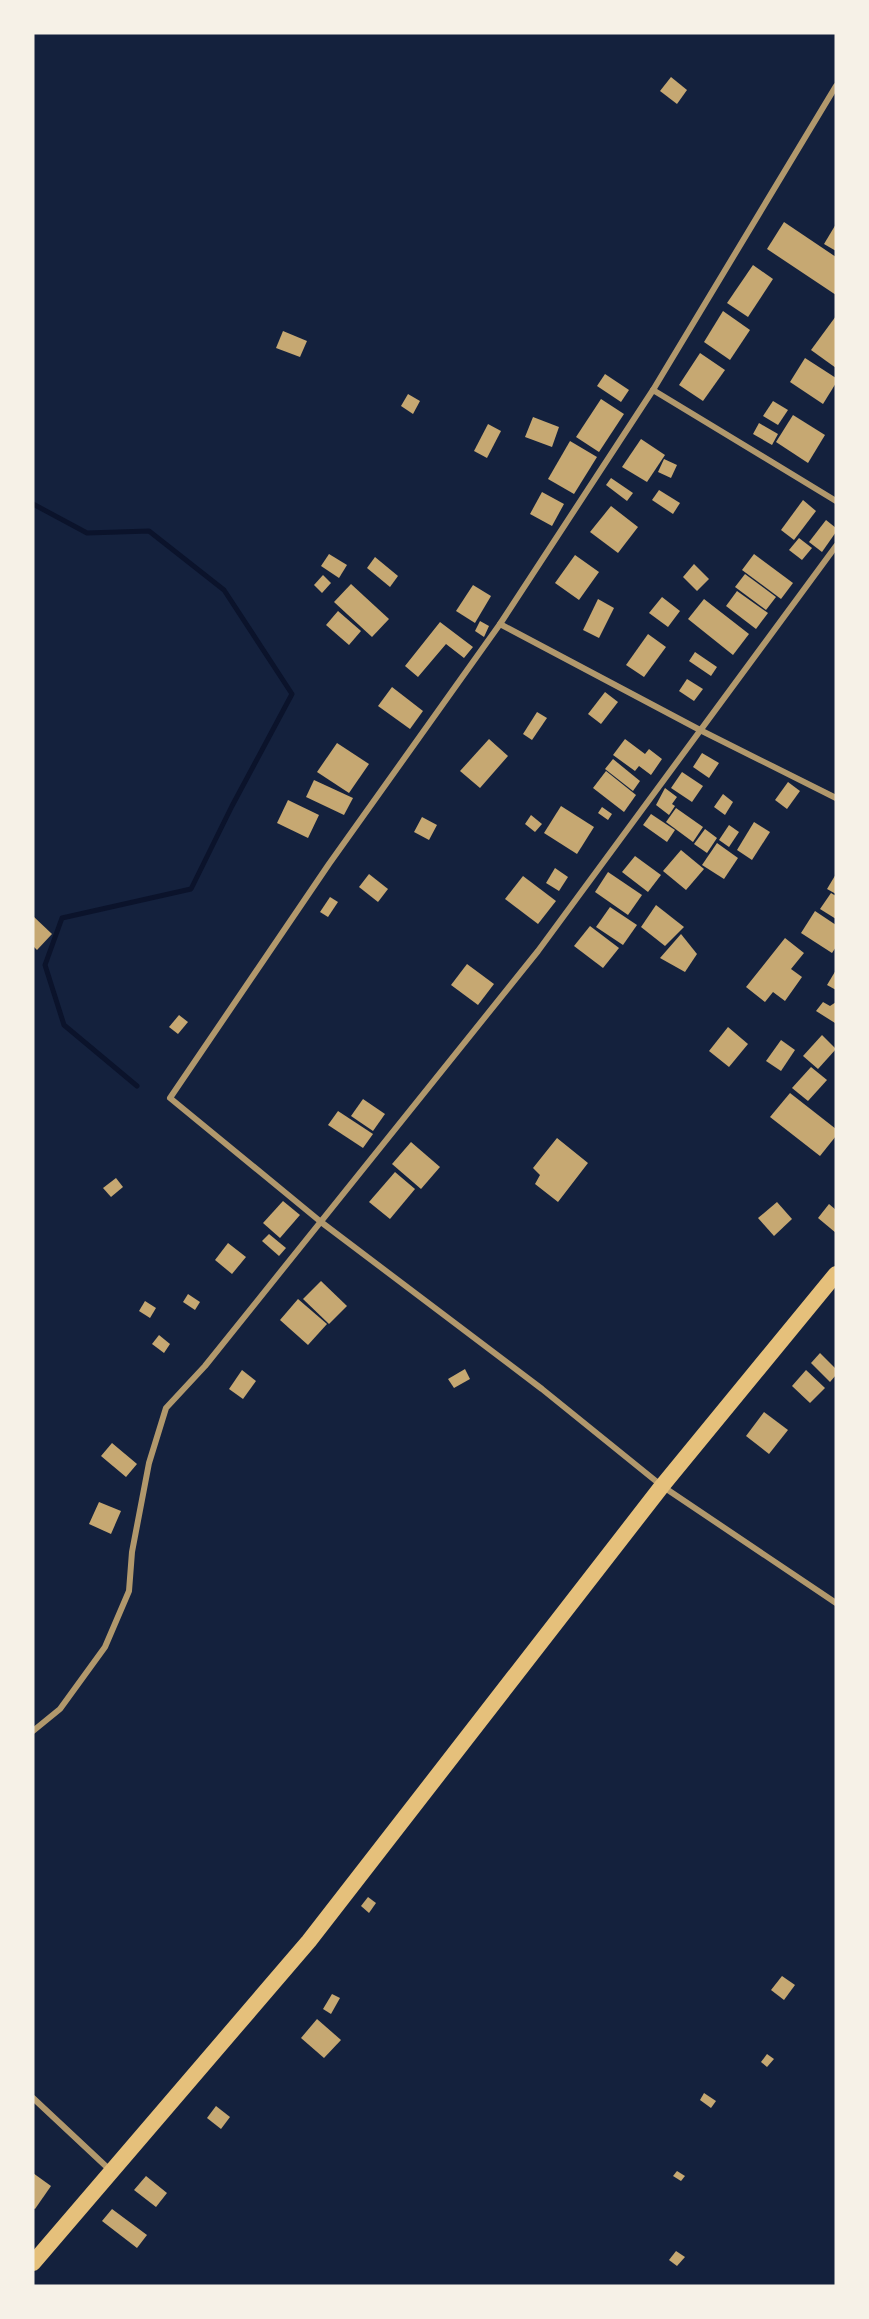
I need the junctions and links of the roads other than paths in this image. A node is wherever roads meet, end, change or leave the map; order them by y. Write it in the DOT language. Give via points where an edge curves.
graph roads {
  1 [pos="836,86"];
  2 [pos="653,390"];
  3 [pos="836,501"];
  4 [pos="836,546"];
  5 [pos="500,624"];
  6 [pos="700,730"];
  7 [pos="836,798"];
  8 [pos="321,1222"];
  9 [pos="836,1274"];
  10 [pos="662,1486"];
  11 [pos="836,1603"];
  12 [pos="33,1731"];
  13 [pos="33,2098"];
  14 [pos="111,2172"];
  15 [pos="33,2263"];
  1 -- 2 [label="street"];
  2 -- 3 [label="street"];
  2 -- 5 [label="street"];
  4 -- 6 [label="street"];
  5 -- 6 [label="street"];
  5 -- 8 [label="street" via="329,864 170,1098"];
  6 -- 7 [label="street"];
  6 -- 8 [label="street" via="538,951"];
  8 -- 10 [label="street" via="542,1389"];
  8 -- 12 [label="street" via="205,1366 166,1408 149,1463 132,1552 129,1592 105,1647 60,1709"];
  9 -- 10 [label="highway"];
  10 -- 11 [label="street"];
  10 -- 14 [label="highway" via="309,1941"];
  13 -- 14 [label="street"];
  14 -- 15 [label="highway"];
}
